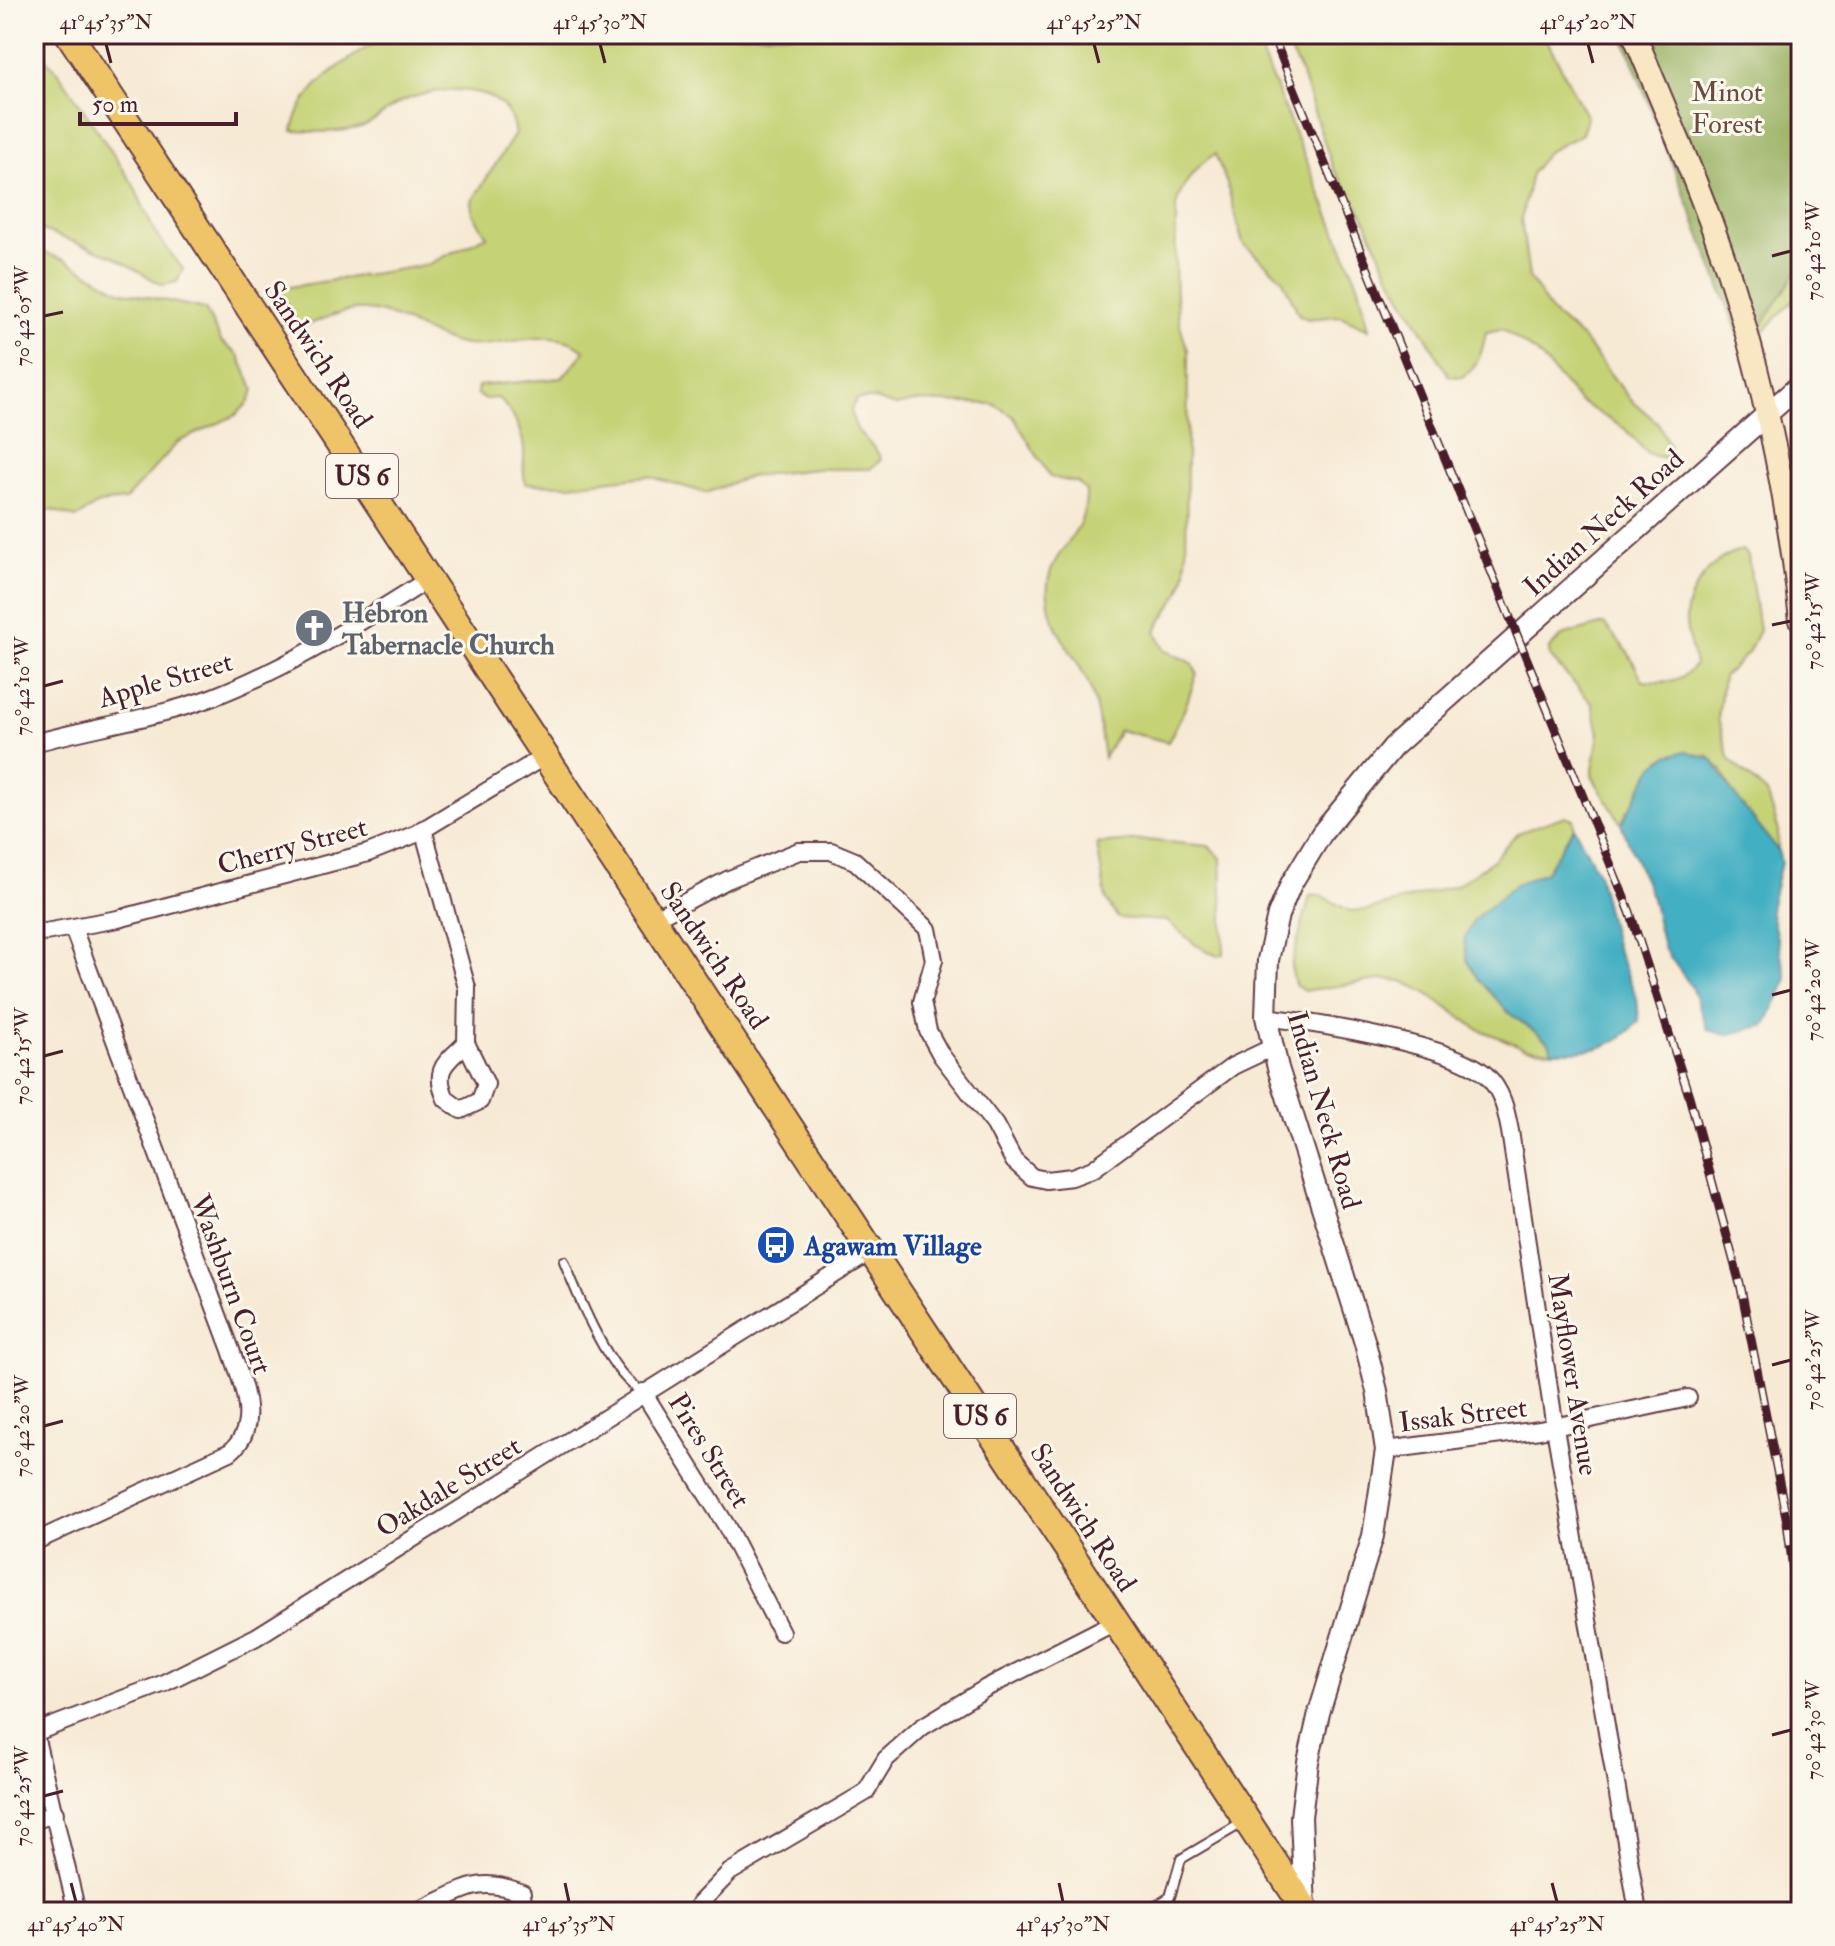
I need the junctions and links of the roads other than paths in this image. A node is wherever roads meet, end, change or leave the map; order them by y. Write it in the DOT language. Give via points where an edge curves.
graph roads {
  1 [pos="69,34"];
  2 [pos="1634,34"];
  3 [pos="1801,384"];
  4 [pos="1767,416"];
  5 [pos="1791,478"];
  6 [pos="429,579"];
  7 [pos="1801,620"];
  8 [pos="34,743"];
  9 [pos="545,756"];
  10 [pos="423,829"];
  11 [pos="653,919"];
  12 [pos="73,928"];
  13 [pos="34,934"];
  14 [pos="1266,1017"];
  15 [pos="466,1043"];
  16 [pos="1273,1047"];
  17 [pos="872,1251"];
  18 [pos="564,1261"];
  19 [pos="643,1392"];
  20 [pos="1688,1398"];
  21 [pos="1555,1428"];
  22 [pos="1386,1450"];
  23 [pos="34,1542"];
  24 [pos="1115,1622"];
  25 [pos="781,1632"];
  26 [pos="34,1732"];
  27 [pos="55,1813"];
  28 [pos="1249,1820"];
  29 [pos="34,1821"];
  30 [pos="700,1903"];
  31 [pos="442,1908"];
  32 [pos="1306,1910"];
  33 [pos="77,1912"];
  34 [pos="414,1912"];
  35 [pos="524,1912"];
  36 [pos="1146,1912"];
  37 [pos="1442,1912"];
  38 [pos="1449,1912"];
  39 [pos="1638,1912"];
  1 -- 6 [label="main road, Sandwich Road / US 6"];
  2 -- 4 [label="main road" via="1727,270"];
  3 -- 4 [label="street, Indian Neck Road"];
  4 -- 5 [label="main road"];
  4 -- 14 [label="street, Indian Neck Road" via="1413,728 1364,779 1314,845 1283,900 1268,960"];
  5 -- 7 [label="main road"];
  6 -- 8 [label="street, Apple Street" via="318,647 234,688 188,705"];
  6 -- 9 [label="main road, Sandwich Road / US 6"];
  9 -- 10 [label="street, Cherry Street"];
  9 -- 11 [label="main road, Sandwich Road / US 6"];
  10 -- 12 [label="street, Cherry Street" via="368,853"];
  10 -- 15 [label="street" via="467,988"];
  11 -- 16 [label="street" via="727,880 799,851 831,851 855,861 928,929 934,960 922,1002 928,1031 987,1112 1014,1161 1039,1179 1063,1179 1093,1169 1233,1066"];
  11 -- 17 [label="main road, Sandwich Road / US 6"];
  12 -- 13 [label="street, Cherry Street"];
  12 -- 23 [label="street, Washburn Court" via="231,1350 248,1420 245,1437 230,1452"];
  14 -- 16 [label="street, Indian Neck Road"];
  14 -- 21 [label="street, Mayflower Avenue" via="1442,1054 1478,1069 1493,1083 1510,1131"];
  16 -- 22 [label="street, Indian Neck Road" via="1365,1343"];
  17 -- 19 [label="street, Oakdale Street"];
  17 -- 24 [label="main road, Sandwich Road / US 6"];
  18 -- 19 [label="lane, Pires Street" via="612,1359 630,1385"];
  19 -- 25 [label="street, Pires Street" via="726,1525"];
  19 -- 26 [label="street, Oakdale Street" via="226,1654"];
  20 -- 21 [label="street, Issak Street"];
  21 -- 22 [label="street, Issak Street"];
  21 -- 39 [label="street, Mayflower Avenue"];
  22 -- 32 [label="street, Indian Neck Road" via="1376,1523 1308,1762 1301,1817"];
  24 -- 28 [label="main road, Sandwich Road / US 6"];
  24 -- 30 [label="street" via="933,1720 886,1759 866,1792 730,1872"];
  26 -- 27 [label="street"];
  27 -- 29 [label="street"];
  27 -- 33 [label="street"];
  28 -- 32 [label="main road, Sandwich Road / US 6"];
  28 -- 36 [label="lane" via="1181,1859 1170,1897"];
  31 -- 34 [label="street"];
  31 -- 35 [label="street" via="477,1884 498,1883 522,1893"];
  37 -- 38 [label="lane"];
}
